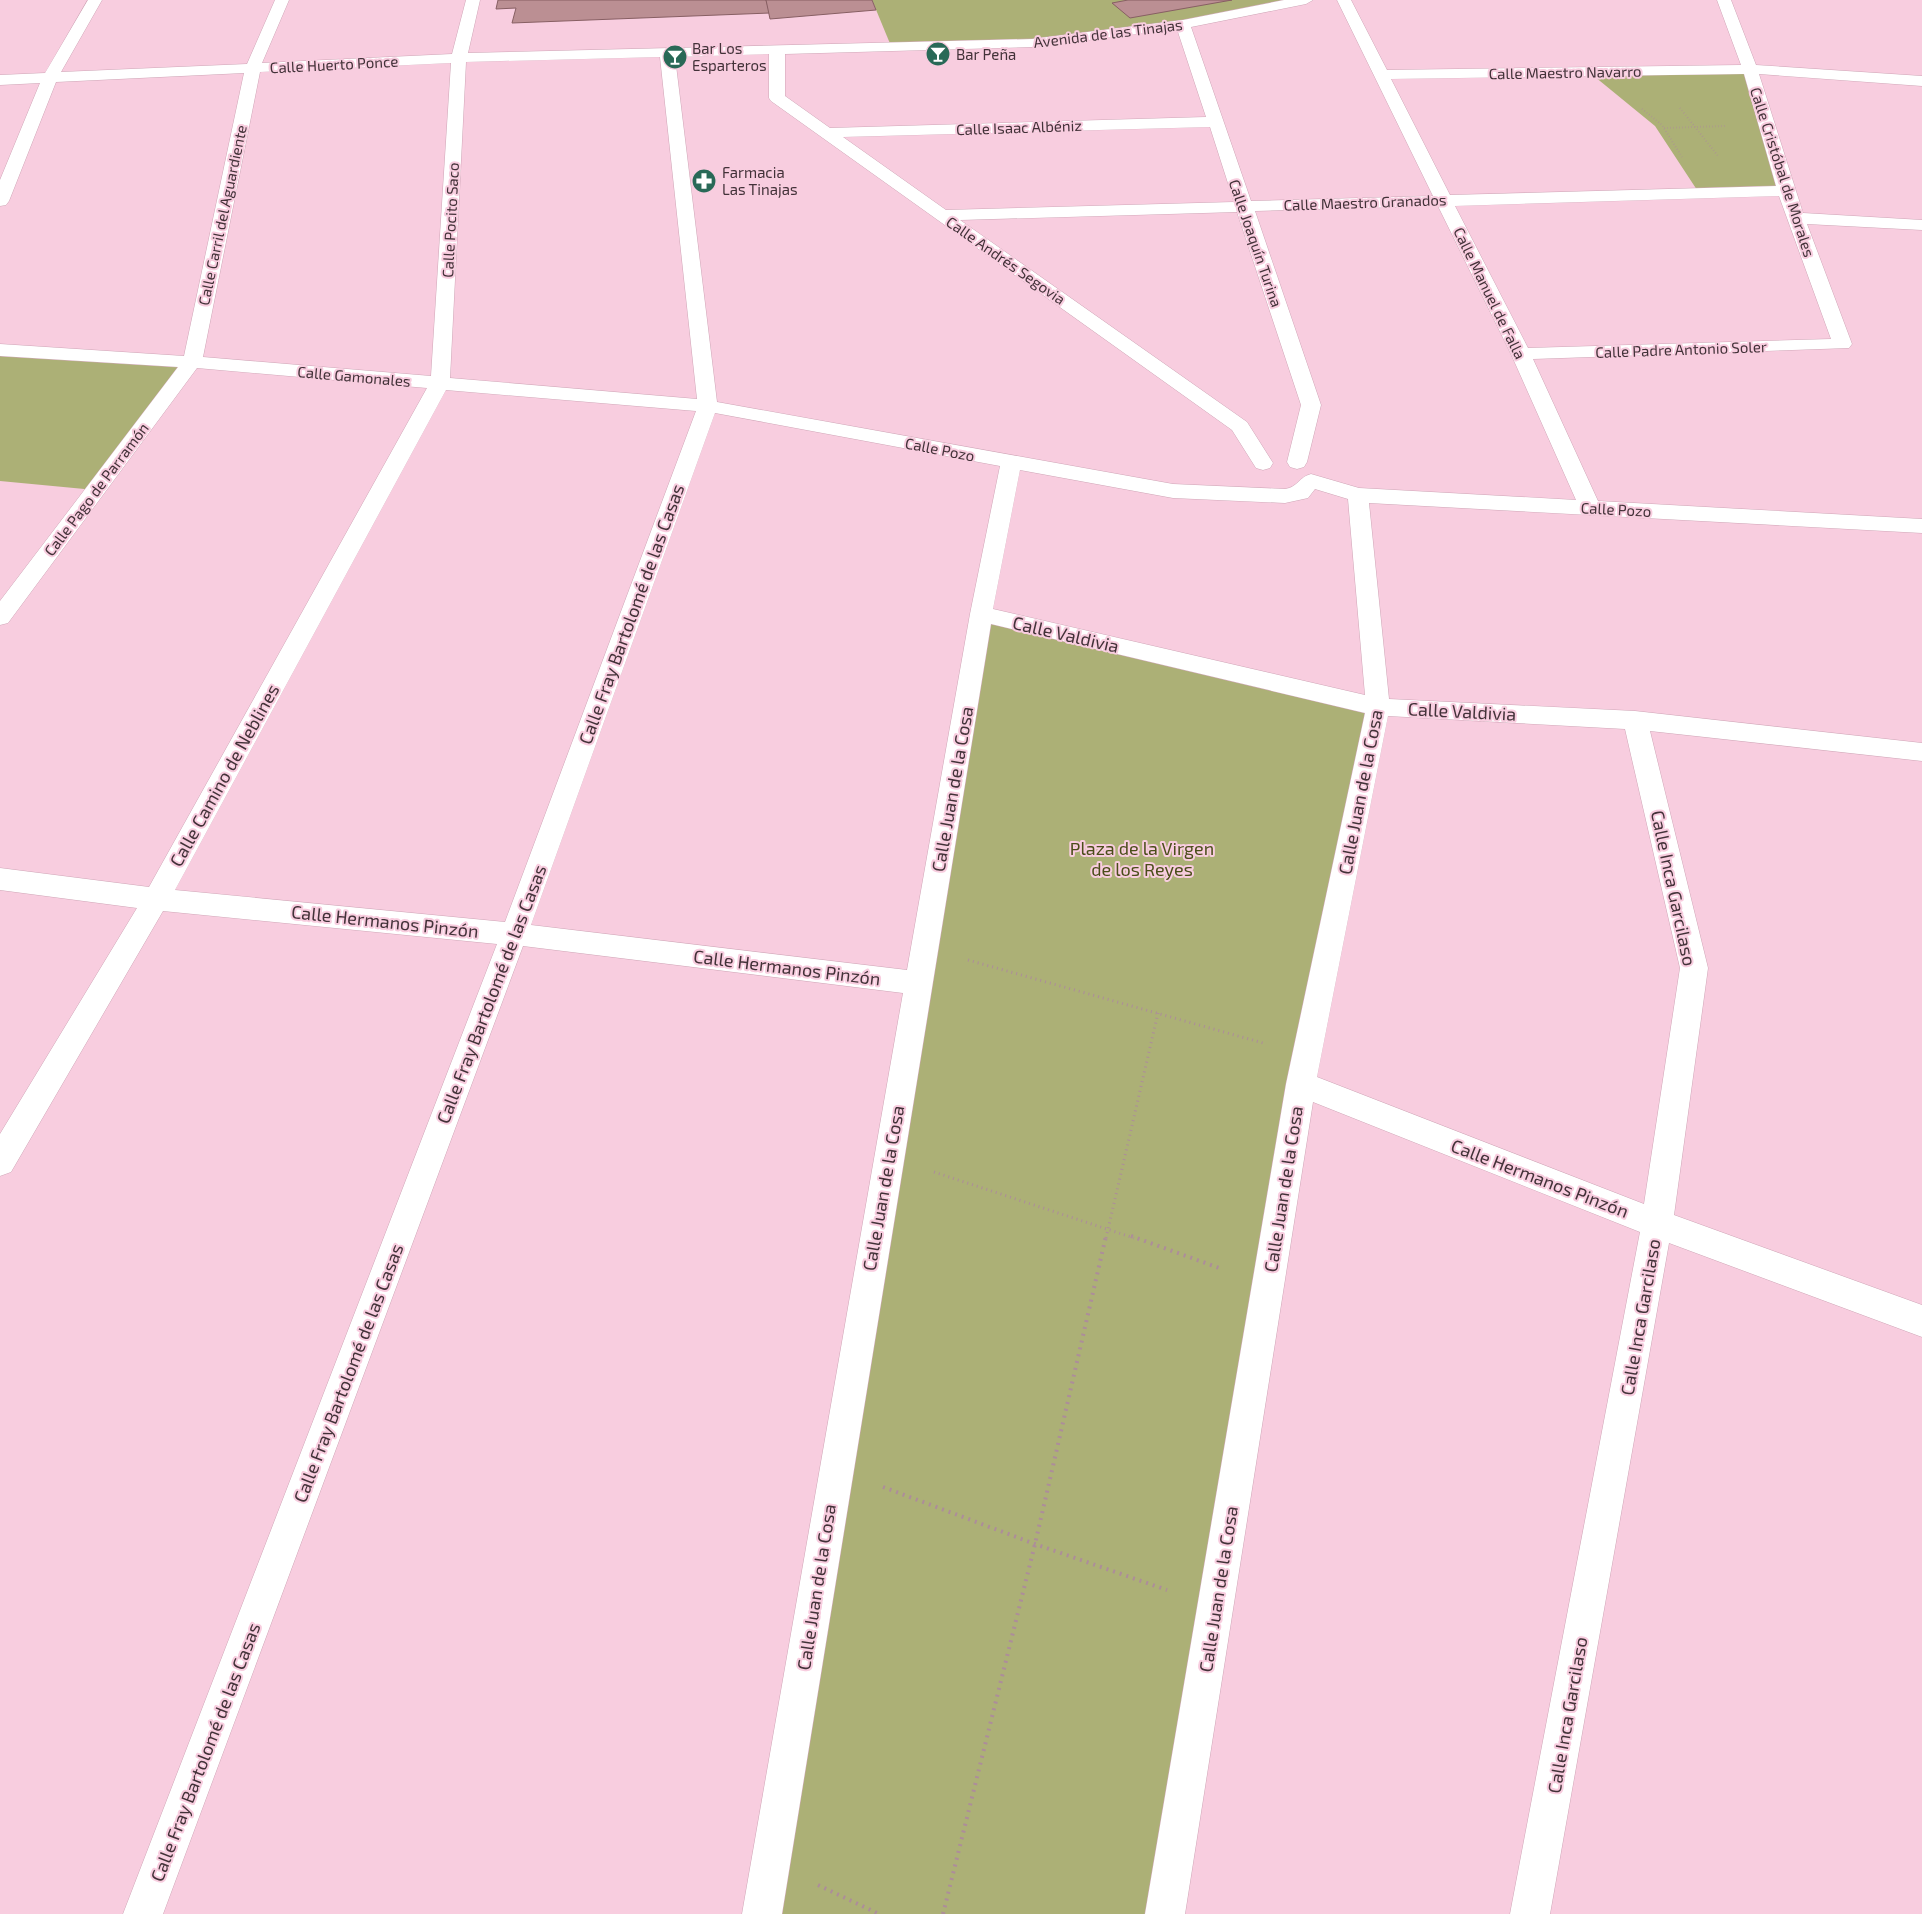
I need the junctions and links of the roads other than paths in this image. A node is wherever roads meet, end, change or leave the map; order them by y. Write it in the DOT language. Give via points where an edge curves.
graph roads {
  1 [pos="95,0"];
  2 [pos="282,0"];
  3 [pos="472,0"];
  4 [pos="1306,0"];
  5 [pos="1344,0"];
  6 [pos="1724,0"];
  7 [pos="1183,24"];
  8 [pos="777,48"];
  9 [pos="667,52"];
  10 [pos="459,58"];
  11 [pos="253,67"];
  12 [pos="1750,69"];
  13 [pos="1381,75"];
  14 [pos="49,78"];
  15 [pos="0,80"];
  16 [pos="1922,80"];
  17 [pos="1214,122"];
  18 [pos="824,133"];
  19 [pos="1786,190"];
  20 [pos="1445,200"];
  21 [pos="0,201"];
  22 [pos="1243,206"];
  23 [pos="943,216"];
  24 [pos="1798,218"];
  25 [pos="1922,225"];
  26 [pos="1842,344"];
  27 [pos="0,350"];
  28 [pos="1520,354"];
  29 [pos="192,362"];
  30 [pos="440,383"];
  31 [pos="708,406"];
  32 [pos="1297,462"];
  33 [pos="1011,463"];
  34 [pos="1260,468"];
  35 [pos="1311,481"];
  36 [pos="1173,491"];
  37 [pos="1271,494"];
  38 [pos="1358,495"];
  39 [pos="1590,508"];
  40 [pos="1922,526"];
  41 [pos="982,614"];
  42 [pos="0,617"];
  43 [pos="1378,707"];
  44 [pos="1635,720"];
  45 [pos="1922,752"];
  46 [pos="0,879"];
  47 [pos="156,899"];
  48 [pos="514,934"];
  49 [pos="918,983"];
  50 [pos="1303,1070"];
  51 [pos="0,1162"];
  52 [pos="1657,1224"];
  53 [pos="1922,1320"];
  54 [pos="144,1914"];
  55 [pos="762,1914"];
  56 [pos="1165,1914"];
  57 [pos="1530,1914"];
  1 -- 14 [label="street"];
  2 -- 11 [label="street, Calle Carril del Aguardiente"];
  3 -- 10 [label="street, Calle Pocito Saco"];
  4 -- 7 [label="street, Avenida de las Tinajas"];
  5 -- 13 [label="street, Calle Manuel de Falla"];
  6 -- 12 [label="street, Calle Cristóbal de Morales"];
  7 -- 8 [label="street, Avenida de las Tinajas" via="1032,43"];
  7 -- 17 [label="street, Calle Joaquín Turina"];
  8 -- 9 [label="street, Avenida de las Tinajas"];
  8 -- 18 [label="street, Calle Andrés Segovia" via="777,98"];
  9 -- 10 [label="street, Calle Huerto Ponce"];
  9 -- 31 [label="street, Calle Fray Bartolomé de las Casas"];
  10 -- 11 [label="street, Calle Huerto Ponce"];
  10 -- 30 [label="street, Calle Pocito Saco"];
  11 -- 14 [label="street, Calle Huerto Ponce"];
  11 -- 29 [label="street, Calle Carril del Aguardiente"];
  12 -- 13 [label="street, Calle Maestro Navarro"];
  12 -- 16 [label="street, Calle Maestro Navarro"];
  12 -- 19 [label="street, Calle Cristóbal de Morales"];
  13 -- 20 [label="street, Calle Manuel de Falla"];
  14 -- 15 [label="street, Calle Huerto Ponce"];
  14 -- 21 [label="street"];
  17 -- 18 [label="street, Calle Isaac Albéniz"];
  17 -- 22 [label="street, Calle Joaquín Turina"];
  18 -- 23 [label="street, Calle Andrés Segovia"];
  19 -- 20 [label="street, Calle Maestro Granados"];
  19 -- 24 [label="street, Calle Cristóbal de Morales"];
  20 -- 22 [label="street, Calle Maestro Granados"];
  20 -- 28 [label="street, Calle Manuel de Falla"];
  22 -- 23 [label="street, Calle Maestro Granados"];
  22 -- 32 [label="street, Calle Joaquín Turina" via="1311,405"];
  23 -- 34 [label="street, Calle Andrés Segovia" via="1240,426"];
  24 -- 25 [label="street"];
  24 -- 26 [label="street, Calle Cristóbal de Morales"];
  26 -- 28 [label="street, Calle Padre Antonio Soler"];
  27 -- 29 [label="street, Calle Gamonales"];
  28 -- 39 [label="street, Calle Manuel de Falla"];
  29 -- 30 [label="street, Calle Gamonales"];
  29 -- 42 [label="street, Calle Pago de Parramón"];
  30 -- 31 [label="street, Calle Gamonales"];
  30 -- 47 [label="street, Calle Camino de Neblines"];
  31 -- 33 [label="street, Calle Pozo"];
  31 -- 48 [label="street, Calle Fray Bartolomé de las Casas"];
  32 -- 34 [label="street" via="1282,460"];
  32 -- 35 [label="street" via="1308,468"];
  33 -- 36 [label="street, Calle Pozo"];
  33 -- 41 [label="street, Calle Juan de la Cosa"];
  34 -- 36 [label="street, Calle Pozo"];
  34 -- 37 [label="street" via="1260,485"];
  35 -- 37 [label="street" via="1301,493"];
  35 -- 38 [label="street, Calle Pozo"];
  36 -- 37 [label="street, Calle Pozo"];
  38 -- 39 [label="street, Calle Pozo"];
  38 -- 43 [label="street, Calle Juan de la Cosa"];
  39 -- 40 [label="street, Calle Pozo"];
  41 -- 43 [label="street, Calle Valdivia"];
  41 -- 49 [label="street, Calle Juan de la Cosa"];
  43 -- 44 [label="street, Calle Valdivia"];
  43 -- 50 [label="street, Calle Juan de la Cosa"];
  44 -- 45 [label="street, Calle Valdivia"];
  44 -- 52 [label="street, Calle Inca Garcilaso" via="1694,968"];
  46 -- 47 [label="street, Calle Hermanos Pinzón"];
  47 -- 48 [label="street, Calle Hermanos Pinzón"];
  47 -- 51 [label="street, Calle Camino de Neblines"];
  48 -- 49 [label="street, Calle Hermanos Pinzón"];
  48 -- 54 [label="street, Calle Fray Bartolomé de las Casas"];
  49 -- 55 [label="street, Calle Juan de la Cosa"];
  50 -- 52 [label="street, Calle Hermanos Pinzón"];
  50 -- 56 [label="street, Calle Juan de la Cosa"];
  52 -- 53 [label="street, Calle Hermanos Pinzón"];
  52 -- 57 [label="street, Calle Inca Garcilaso"];
}
